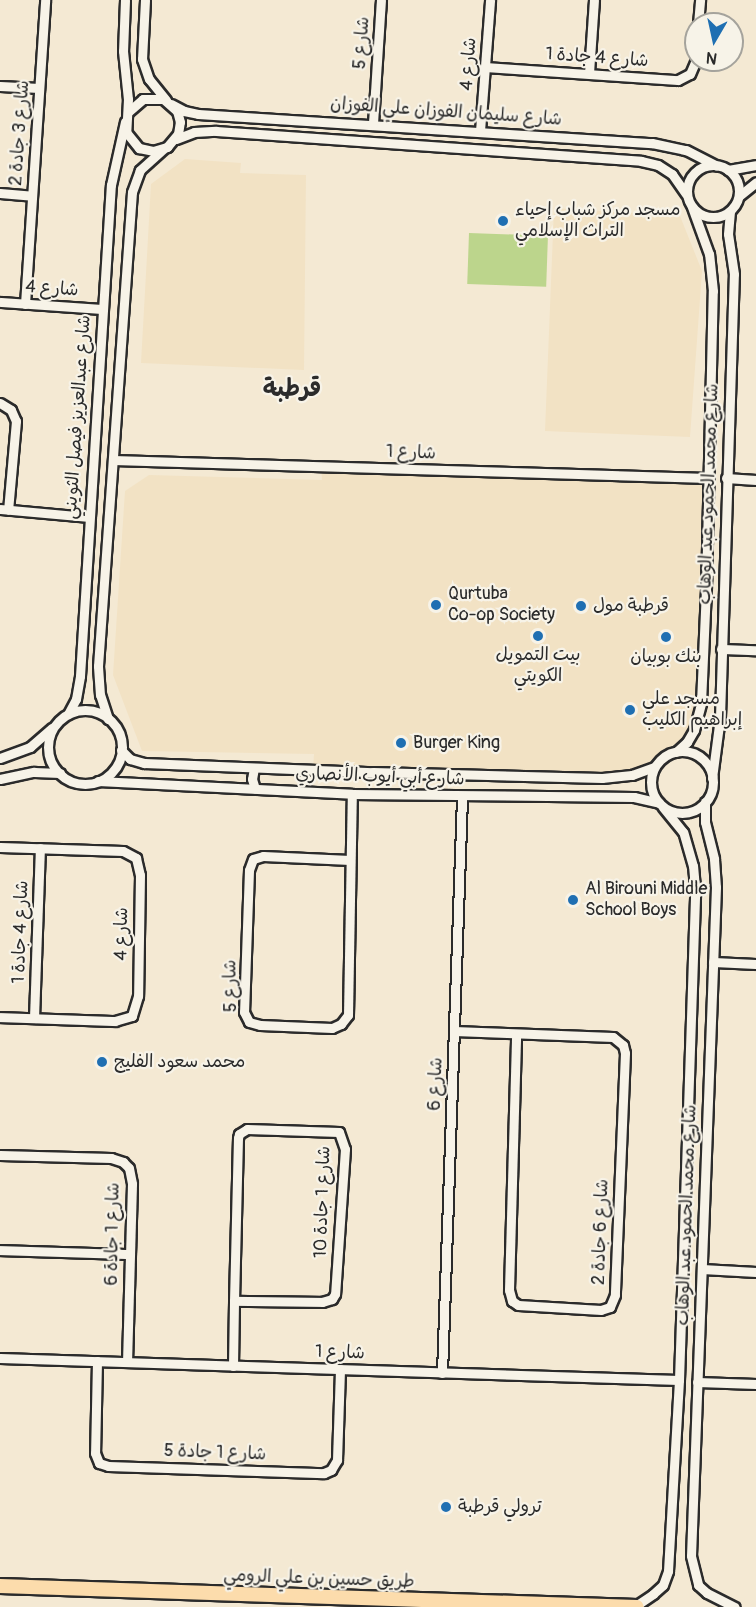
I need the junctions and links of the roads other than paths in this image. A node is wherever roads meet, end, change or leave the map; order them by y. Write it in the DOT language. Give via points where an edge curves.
graph roads {
  1 [pos="45,0"];
  2 [pos="125,0"];
  3 [pos="145,0"];
  4 [pos="381,0"];
  5 [pos="490,0"];
  6 [pos="594,0"];
  7 [pos="485,67"];
  8 [pos="691,72"];
  9 [pos="589,73"];
  10 [pos="0,86"];
  11 [pos="39,88"];
  12 [pos="169,103"];
  13 [pos="128,112"];
  14 [pos="264,117"];
  15 [pos="125,122"];
  16 [pos="373,123"];
  17 [pos="480,131"];
  18 [pos="262,135"];
  19 [pos="176,139"];
  20 [pos="163,149"];
  21 [pos="716,165"];
  22 [pos="756,165"];
  23 [pos="728,170"];
  24 [pos="756,182"];
  25 [pos="0,193"];
  26 [pos="686,194"];
  27 [pos="32,196"];
  28 [pos="739,196"];
  29 [pos="692,207"];
  30 [pos="730,212"];
  31 [pos="0,302"];
  32 [pos="26,304"];
  33 [pos="101,309"];
  34 [pos="0,404"];
  35 [pos="113,460"];
  36 [pos="708,478"];
  37 [pos="726,478"];
  38 [pos="756,480"];
  39 [pos="4,510"];
  40 [pos="88,517"];
  41 [pos="721,649"];
  42 [pos="756,650"];
  43 [pos="68,714"];
  44 [pos="108,719"];
  45 [pos="56,724"];
  46 [pos="121,750"];
  47 [pos="676,752"];
  48 [pos="0,758"];
  49 [pos="654,767"];
  50 [pos="254,768"];
  51 [pos="60,773"];
  52 [pos="712,778"];
  53 [pos="0,779"];
  54 [pos="98,781"];
  55 [pos="255,789"];
  56 [pos="352,794"];
  57 [pos="462,796"];
  58 [pos="705,802"];
  59 [pos="661,805"];
  60 [pos="0,847"];
  61 [pos="40,848"];
  62 [pos="350,860"];
  63 [pos="713,962"];
  64 [pos="756,964"];
  65 [pos="692,1006"];
  66 [pos="710,1007"];
  67 [pos="0,1017"];
  68 [pos="34,1018"];
  69 [pos="454,1031"];
  70 [pos="691,1033"];
  71 [pos="709,1033"];
  72 [pos="516,1034"];
  73 [pos="0,1155"];
  74 [pos="0,1250"];
  75 [pos="129,1254"];
  76 [pos="702,1269"];
  77 [pos="756,1272"];
  78 [pos="234,1301"];
  79 [pos="0,1358"];
  80 [pos="97,1361"];
  81 [pos="127,1362"];
  82 [pos="233,1366"];
  83 [pos="340,1369"];
  84 [pos="442,1373"];
  85 [pos="679,1380"];
  86 [pos="698,1382"];
  87 [pos="756,1384"];
  88 [pos="675,1462"];
  89 [pos="694,1466"];
  90 [pos="0,1586"];
  91 [pos="635,1607"];
  92 [pos="735,1607"];
  1 -- 11 [label="street, شارع 3 جادة 2"];
  2 -- 13 [label="street" via="123,51"];
  3 -- 12 [label="street" via="142,59 150,79"];
  4 -- 16 [label="street, شارع 5"];
  5 -- 7 [label="street, شارع 4"];
  6 -- 9 [label="street"];
  7 -- 9 [label="street, شارع 4 جادة 1"];
  7 -- 17 [label="street, شارع 4"];
  8 -- 9 [label="street, شارع 4 جادة 1" via="678,80"];
  10 -- 11 [label="street"];
  11 -- 27 [label="street, شارع 3 جادة 2"];
  12 -- 13 [label="street" via="153,97 143,99"];
  12 -- 14 [label="street, شارع سليمان الفوزان علي الفوزان" via="194,114"];
  12 -- 19 [label="street" via="180,122"];
  13 -- 15 [label="street"];
  14 -- 16 [label="street, شارع سليمان الفوزان علي الفوزان"];
  14 -- 18 [label="street"];
  15 -- 20 [label="street" via="134,145 148,151"];
  15 -- 33 [label="street, شارع عبدالعزيز فيصل الثويني" via="112,176"];
  16 -- 17 [label="street, شارع سليمان الفوزان علي الفوزان"];
  17 -- 21 [label="street, شارع سليمان الفوزان علي الفوزان" via="663,144"];
  18 -- 19 [label="street, شارع سليمان الفوزان علي الفوزان" via="208,131"];
  18 -- 26 [label="street, شارع سليمان الفوزان علي الفوزان" via="641,161 672,174"];
  19 -- 20 [label="street"];
  20 -- 35 [label="street, شارع عبدالعزيز فيصل الثويني" via="144,165 132,192"];
  21 -- 23 [label="street"];
  21 -- 26 [label="street" via="696,172"];
  22 -- 23 [label="street"];
  23 -- 28 [label="street" via="736,179"];
  24 -- 28 [label="street"];
  25 -- 27 [label="street"];
  26 -- 29 [label="street"];
  27 -- 32 [label="street, شارع 3 جادة 2"];
  28 -- 30 [label="street"];
  29 -- 30 [label="street" via="710,217"];
  29 -- 36 [label="street, شارع محمد الحمود عبد الوهاب" via="713,280"];
  30 -- 37 [label="street, شارع محمد الحمود عبد الوهاب" via="728,234 734,274"];
  31 -- 32 [label="street, شارع 4"];
  32 -- 33 [label="street, شارع 4"];
  33 -- 40 [label="street, شارع عبدالعزيز فيصل الثويني"];
  34 -- 39 [label="street" via="11,410 16,421"];
  35 -- 36 [label="street, شارع 1"];
  35 -- 44 [label="street, شارع عبدالعزيز فيصل الثويني" via="98,666 100,695"];
  36 -- 47 [label="street, شارع محمد الحمود عبد الوهاب" via="701,703 694,730"];
  37 -- 38 [label="street"];
  37 -- 41 [label="street, شارع محمد الحمود عبد الوهاب"];
  39 -- 40 [label="street"];
  40 -- 43 [label="street, شارع عبدالعزيز فيصل الثويني" via="79,682"];
  41 -- 42 [label="street"];
  41 -- 52 [label="street, شارع محمد الحمود عبد الوهاب" via="720,717"];
  43 -- 44 [label="street" via="91,710"];
  43 -- 45 [label="street"];
  44 -- 46 [label="street" via="120,735"];
  45 -- 48 [label="street" via="30,747"];
  45 -- 51 [label="street" via="48,747 50,760"];
  46 -- 50 [label="street, شارع أبي أيوب الأنصاري" via="130,759 144,763"];
  46 -- 54 [label="street" via="116,767"];
  47 -- 49 [label="street"];
  47 -- 52 [label="street" via="698,756"];
  49 -- 50 [label="street, شارع أبي أيوب الأنصاري" via="632,775 602,778"];
  49 -- 59 [label="street" via="651,783"];
  50 -- 55 [label="street"];
  51 -- 53 [label="street" via="34,772"];
  51 -- 54 [label="street" via="77,783"];
  52 -- 58 [label="street" via="711,794"];
  54 -- 55 [label="street, شارع أبي أيوب الأنصاري"];
  55 -- 56 [label="street, شارع أبي أيوب الأنصاري"];
  56 -- 57 [label="street, شارع أبي أيوب الأنصاري"];
  56 -- 62 [label="street, شارع 5"];
  57 -- 59 [label="street, شارع أبي أيوب الأنصاري" via="634,797"];
  57 -- 69 [label="street, شارع 6"];
  58 -- 59 [label="street" via="682,813"];
  58 -- 63 [label="street, شارع محمد الحمود عبد الوهاب" via="716,887"];
  59 -- 65 [label="street, شارع محمد الحمود عبد الوهاب" via="683,832 693,866"];
  60 -- 61 [label="street, شارع 4"];
  61 -- 68 [label="street, شارع 4 جادة 1"];
  61 -- 68 [label="street, شارع 4" via="123,851 136,858 140,875 138,996 135,1012 123,1021"];
  62 -- 62 [label="street, شارع 5" via="348,1015 332,1028 249,1022 244,1012 249,870 254,859 263,856"];
  63 -- 64 [label="street"];
  63 -- 66 [label="street, شارع محمد الحمود عبد الوهاب"];
  65 -- 66 [label="street" via="701,1012"];
  65 -- 70 [label="street, شارع محمد الحمود عبد الوهاب"];
  66 -- 71 [label="street, شارع محمد الحمود عبد الوهاب"];
  67 -- 68 [label="street, شارع 4"];
  69 -- 72 [label="street, شارع 6 جادة 2"];
  69 -- 84 [label="street, شارع 6"];
  70 -- 71 [label="street" via="700,1029"];
  70 -- 85 [label="street, شارع محمد الحمود عبد الوهاب"];
  71 -- 76 [label="street, شارع محمد الحمود عبد الوهاب"];
  72 -- 72 [label="street, شارع 6 جادة 2" via="613,1037 625,1053 615,1295 610,1306 601,1310 518,1305 512,1301 509,1290"];
  73 -- 75 [label="street, شارع 1 جادة 6" via="111,1158 123,1162 132,1180"];
  74 -- 75 [label="street"];
  75 -- 81 [label="street, شارع 1 جادة 6"];
  76 -- 77 [label="street"];
  76 -- 86 [label="street, شارع محمد الحمود عبد الوهاب"];
  78 -- 78 [label="street, شارع 1 جادة 10" via="239,1134 247,1129 339,1132 345,1149 332,1299"];
  78 -- 82 [label="street, شارع 1 جادة 10"];
  79 -- 80 [label="street, شارع 1"];
  80 -- 81 [label="street, شارع 1"];
  80 -- 83 [label="street, شارع 1 جادة 5" via="95,1453 99,1463 324,1473 337,1460"];
  81 -- 82 [label="street, شارع 1"];
  82 -- 83 [label="street, شارع 1"];
  83 -- 84 [label="street, شارع 1"];
  84 -- 85 [label="street, شارع 1"];
  85 -- 88 [label="street, شارع محمد الحمود عبد الوهاب"];
  86 -- 87 [label="street"];
  86 -- 89 [label="street, شارع محمد الحمود عبد الوهاب"];
  88 -- 89 [label="street" via="684,1468"];
  88 -- 91 [label="street, شارع محمد الحمود عبد الوهاب" via="668,1572 663,1585"];
  89 -- 92 [label="street, شارع محمد الحمود عبد الوهاب" via="693,1572 698,1585 707,1593"];
  90 -- 91 [label="highway, طريق حسين بن علي الرومي"];
}
